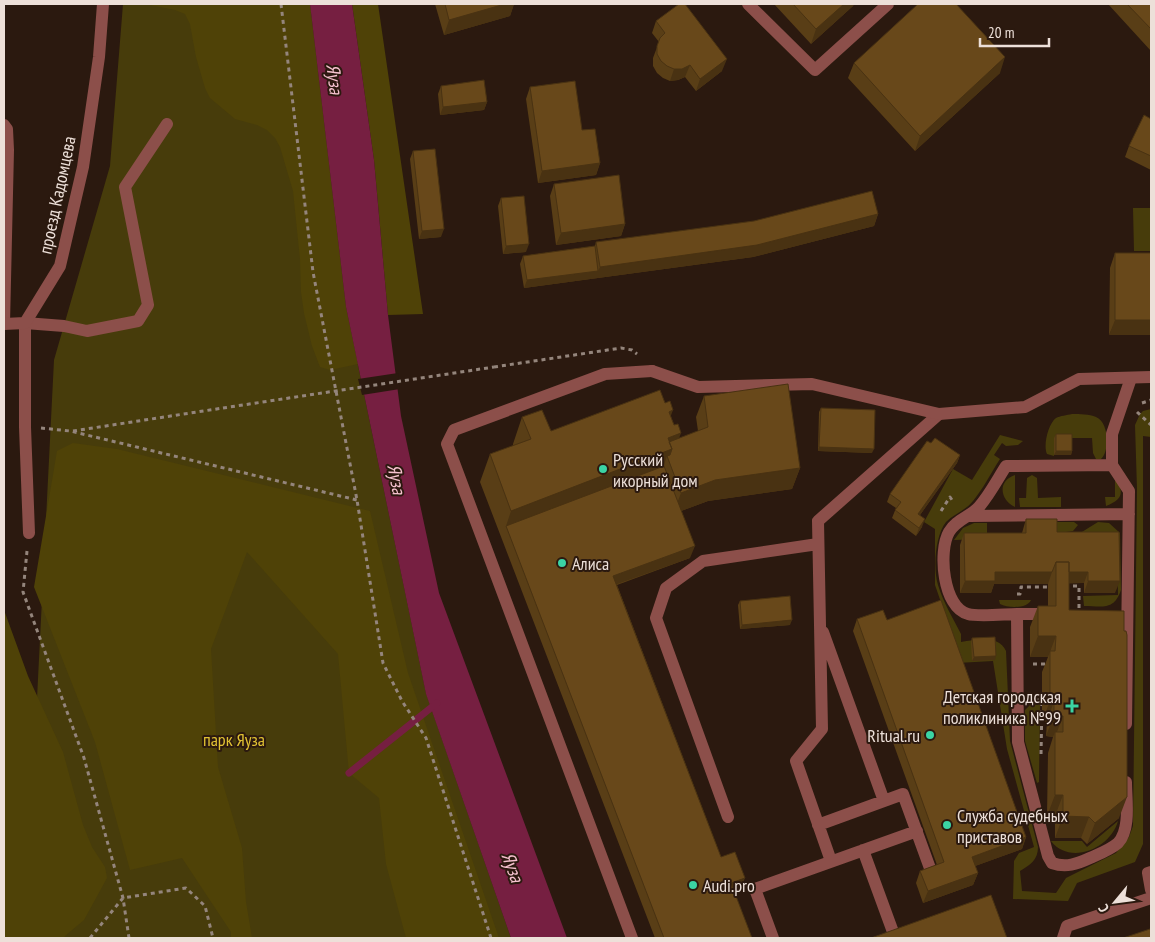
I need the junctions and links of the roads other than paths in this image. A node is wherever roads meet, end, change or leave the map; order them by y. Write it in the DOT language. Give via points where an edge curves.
graph roads {
  1 [pos="103,4"];
  2 [pos="748,4"];
  3 [pos="888,4"];
  4 [pos="167,124"];
  5 [pos="4,125"];
  6 [pos="25,323"];
  7 [pos="4,324"];
  8 [pos="1151,377"];
  9 [pos="1131,378"];
  10 [pos="939,414"];
  11 [pos="1112,465"];
  12 [pos="1129,514"];
  13 [pos="969,516"];
  14 [pos="29,533"];
  15 [pos="818,544"];
  16 [pos="1018,614"];
  17 [pos="1048,614"];
  18 [pos="820,621"];
  19 [pos="1126,740"];
  20 [pos="1126,766"];
  21 [pos="884,801"];
  22 [pos="728,817"];
  23 [pos="818,825"];
  24 [pos="916,831"];
  25 [pos="863,850"];
  26 [pos="831,861"];
  27 [pos="931,871"];
  28 [pos="1151,872"];
  29 [pos="1151,890"];
  30 [pos="1151,898"];
  31 [pos="893,932"];
  32 [pos="632,938"];
  33 [pos="773,938"];
  34 [pos="1062,938"];
  1 -- 6 [label="street, проезд Кадомцева" via="83,167 60,266"];
  2 -- 3 [label="street" via="815,70"];
  4 -- 6 [label="street" via="125,188 148,305 138,320 87,331"];
  5 -- 7 [label="street" via="8,150"];
  6 -- 7 [label="street"];
  6 -- 14 [label="street"];
  8 -- 9 [label="street"];
  9 -- 10 [label="street" via="1078,379 1025,407"];
  9 -- 11 [label="street" via="1112,434"];
  10 -- 15 [label="street" via="818,521"];
  10 -- 32 [label="street" via="812,384 698,387 652,371 605,374 454,430 448,444"];
  11 -- 12 [label="street" via="1129,491"];
  11 -- 13 [label="street" via="1006,466"];
  12 -- 13 [label="street"];
  12 -- 19 [label="street" via="1122,614"];
  13 -- 16 [label="street" via="950,530 944,549 944,574 957,609 967,614"];
  15 -- 18 [label="street"];
  15 -- 22 [label="street" via="703,561 666,588 656,618"];
  16 -- 17 [label="street"];
  16 -- 20 [label="street" via="1018,742 1052,863 1062,866 1076,864 1107,850 1120,840 1126,820"];
  18 -- 21 [label="street"];
  18 -- 23 [label="street" via="822,729 796,761"];
  21 -- 23 [label="street"];
  21 -- 24 [label="street" via="903,794"];
  23 -- 26 [label="street"];
  24 -- 25 [label="street"];
  24 -- 27 [label="street"];
  25 -- 26 [label="street"];
  25 -- 31 [label="street"];
  26 -- 33 [label="street" via="755,889"];
  28 -- 29 [label="street" via="1148,874"];
  30 -- 34 [label="street" via="1067,926"];
}
